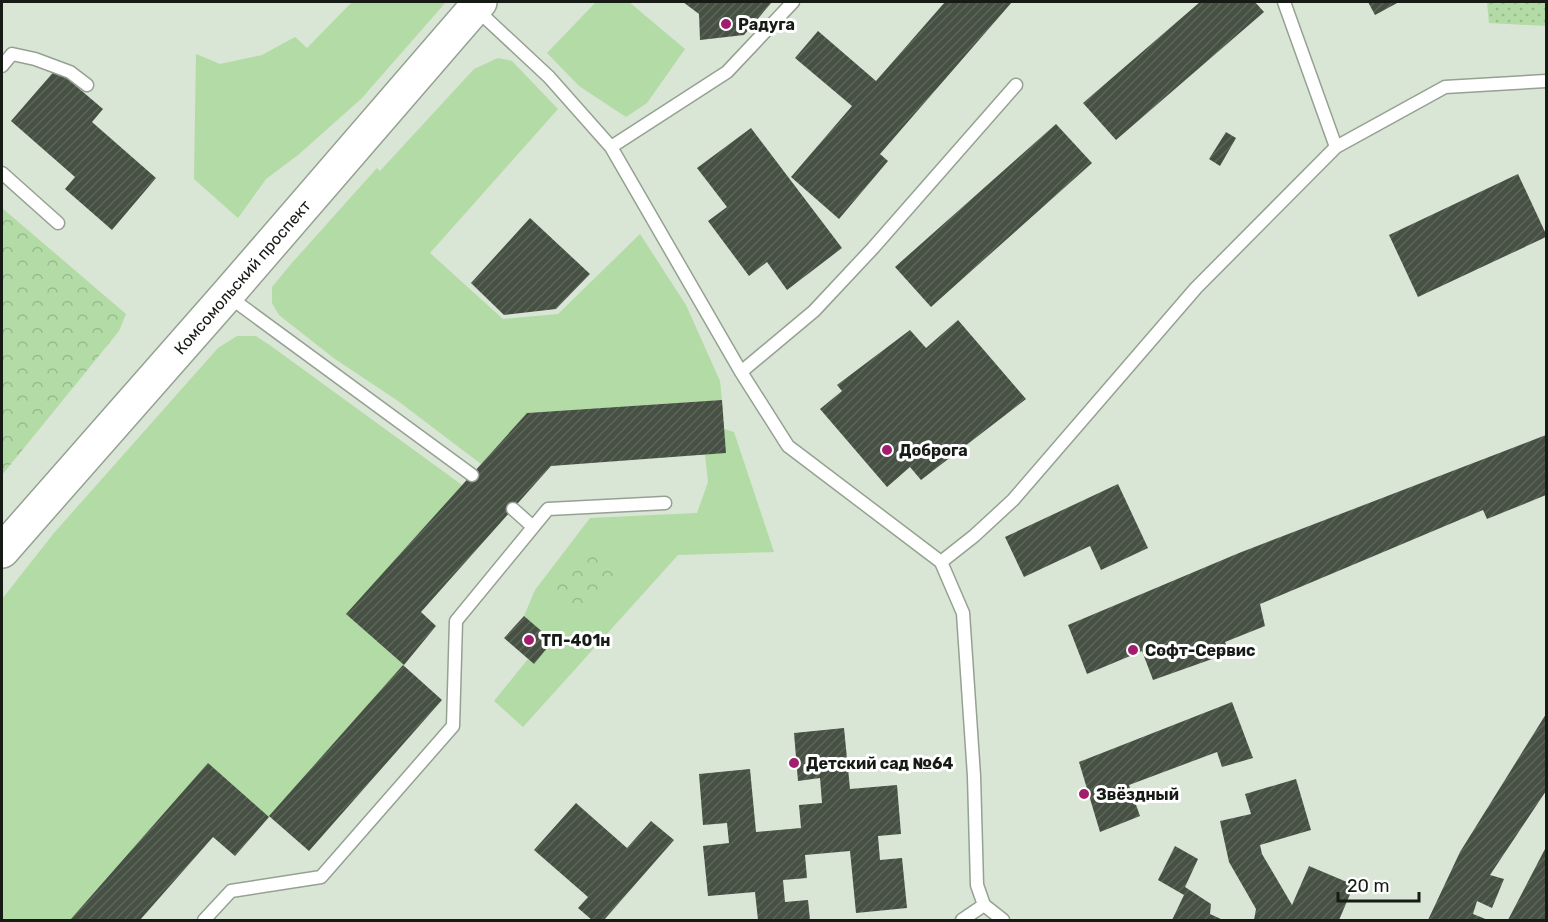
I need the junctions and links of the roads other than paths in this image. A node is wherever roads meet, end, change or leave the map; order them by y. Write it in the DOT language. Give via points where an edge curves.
graph roads {
  1 [pos="793,2"];
  2 [pos="1284,2"];
  3 [pos="477,4"];
  4 [pos="2,45"];
  5 [pos="12,54"];
  6 [pos="2,66"];
  7 [pos="1546,81"];
  8 [pos="87,85"];
  9 [pos="1016,85"];
  10 [pos="611,147"];
  11 [pos="1336,147"];
  12 [pos="2,173"];
  13 [pos="58,223"];
  14 [pos="227,296"];
  15 [pos="741,372"];
  16 [pos="471,475"];
  17 [pos="665,503"];
  18 [pos="513,509"];
  19 [pos="532,526"];
  20 [pos="2,551"];
  21 [pos="941,562"];
  22 [pos="984,905"];
  23 [pos="204,921"];
  24 [pos="962,921"];
  25 [pos="1003,921"];
  1 -- 10 [label="lane" via="727,72"];
  2 -- 11 [label="lane"];
  3 -- 10 [label="lane"];
  3 -- 14 [label="main road, Комсомольский проспект"];
  4 -- 5 [label="lane"];
  5 -- 6 [label="lane"];
  5 -- 8 [label="lane" via="70,72"];
  7 -- 11 [label="lane" via="1445,87"];
  9 -- 15 [label="lane" via="814,311"];
  10 -- 15 [label="lane"];
  11 -- 21 [label="lane" via="1196,288 1013,500"];
  12 -- 13 [label="lane"];
  14 -- 16 [label="lane"];
  14 -- 20 [label="main road, Комсомольский проспект"];
  15 -- 21 [label="lane" via="788,446"];
  17 -- 19 [label="lane" via="548,509"];
  18 -- 19 [label="lane"];
  19 -- 23 [label="lane" via="456,621 453,726 321,877 231,891"];
  21 -- 22 [label="lane" via="963,613 974,776 976,885"];
  22 -- 24 [label="lane"];
  22 -- 25 [label="lane"];
}
